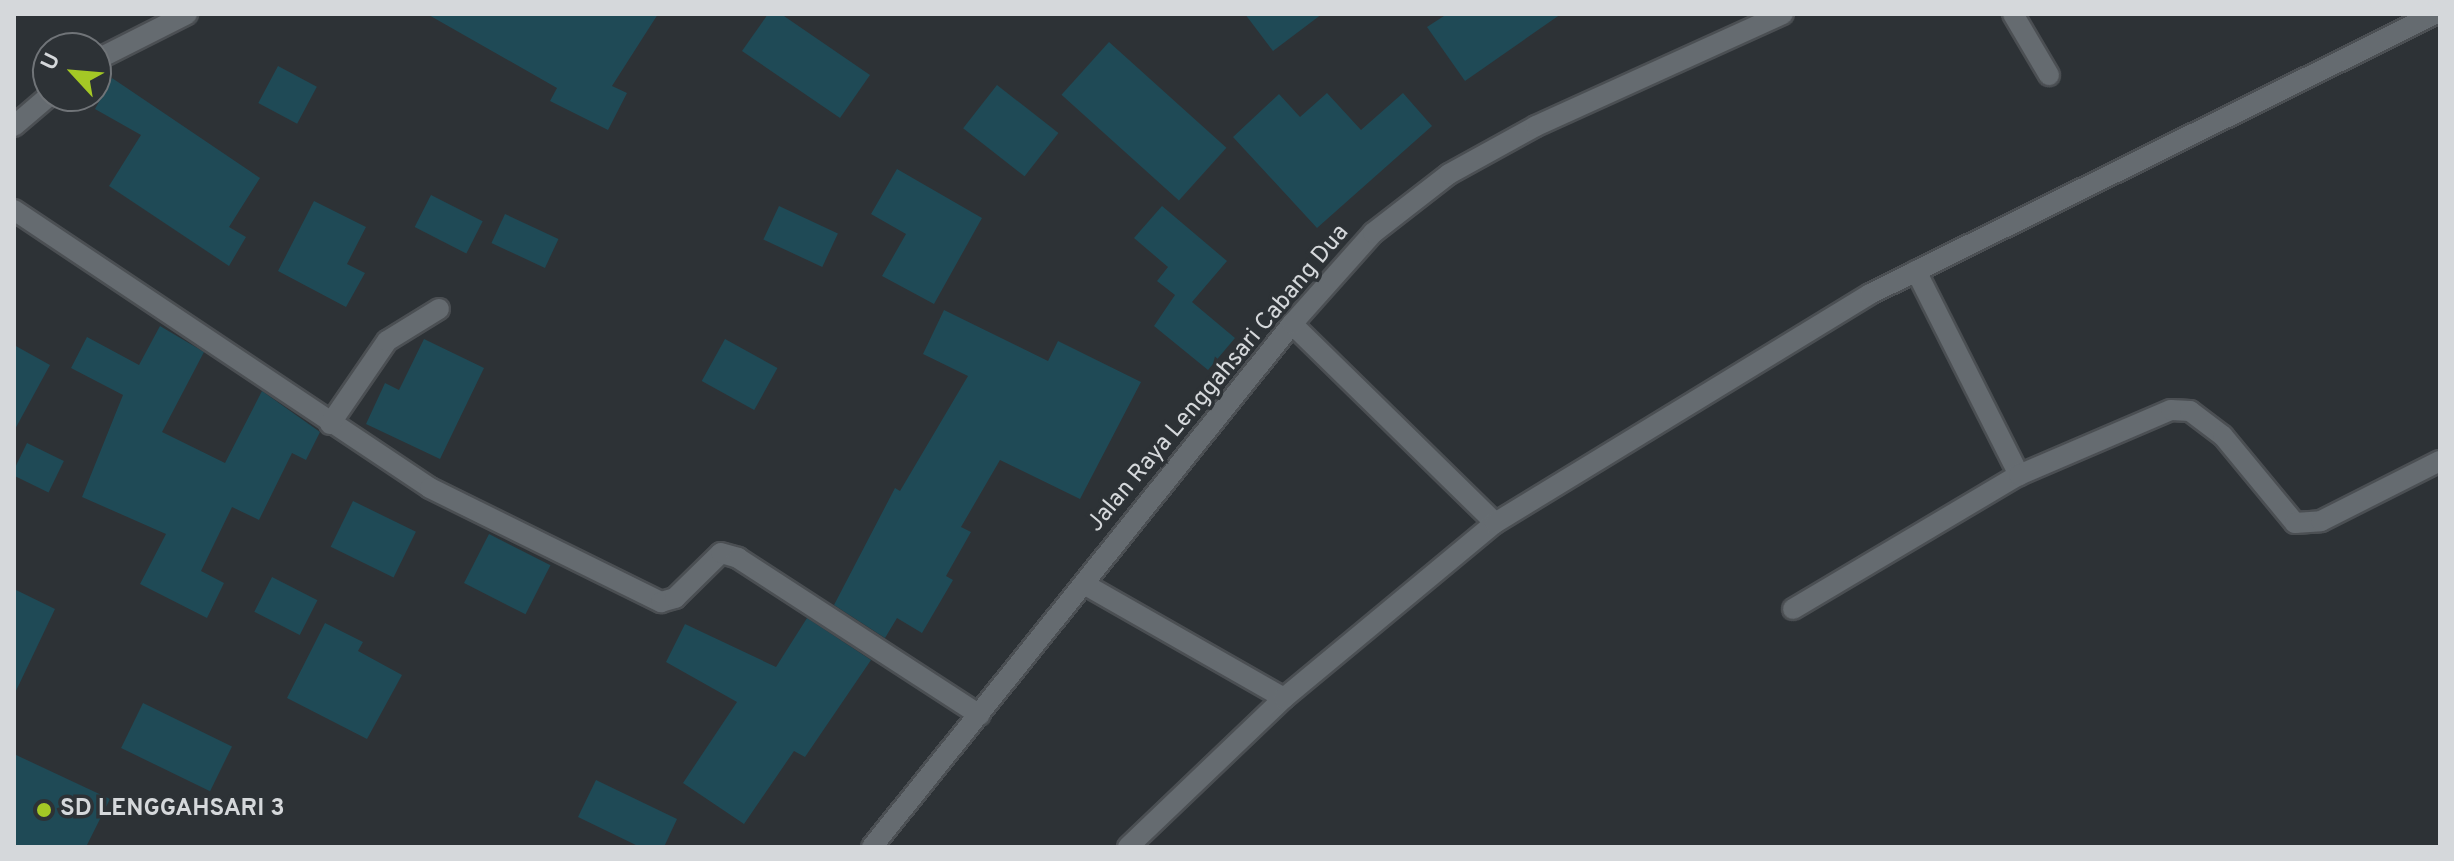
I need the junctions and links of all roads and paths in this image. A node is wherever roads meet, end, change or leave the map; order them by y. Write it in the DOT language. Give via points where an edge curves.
graph roads {
  1 [pos="187,14"];
  2 [pos="1783,14"];
  3 [pos="2013,14"];
  4 [pos="2435,14"];
  5 [pos="112,52"];
  6 [pos="2049,75"];
  7 [pos="32,111"];
  8 [pos="14,126"];
  9 [pos="14,210"];
  10 [pos="1916,271"];
  11 [pos="439,309"];
  12 [pos="1292,324"];
  13 [pos="330,424"];
  14 [pos="2440,461"];
  15 [pos="2019,475"];
  16 [pos="1495,523"];
  17 [pos="1084,584"];
  18 [pos="1793,609"];
  19 [pos="1284,698"];
  20 [pos="980,715"];
  21 [pos="872,847"];
  22 [pos="1128,847"];
  1 -- 5 [label="street"];
  2 -- 12 [label="street, Jalan Raya Lenggahsari Cabang Dua" via="1536,126 1449,174 1373,233"];
  3 -- 6 [label="street"];
  4 -- 10 [label="street"];
  7 -- 8 [label="street"];
  9 -- 13 [label="street"];
  10 -- 15 [label="street"];
  10 -- 16 [label="street"];
  11 -- 13 [label="street" via="387,341"];
  12 -- 16 [label="street"];
  12 -- 17 [label="street, Jalan Raya Lenggahsari Cabang Dua"];
  13 -- 20 [label="street" via="430,488 661,602 675,598 721,553 738,558"];
  14 -- 15 [label="street" via="2307,525 2282,515 2223,436 2190,411 2171,410"];
  15 -- 18 [label="street"];
  16 -- 19 [label="street"];
  17 -- 19 [label="street"];
  17 -- 20 [label="street, Jalan Raya Lenggahsari Cabang Dua"];
  19 -- 22 [label="street"];
  20 -- 21 [label="street, Jalan Raya Lenggahsari Cabang Dua"];
}
